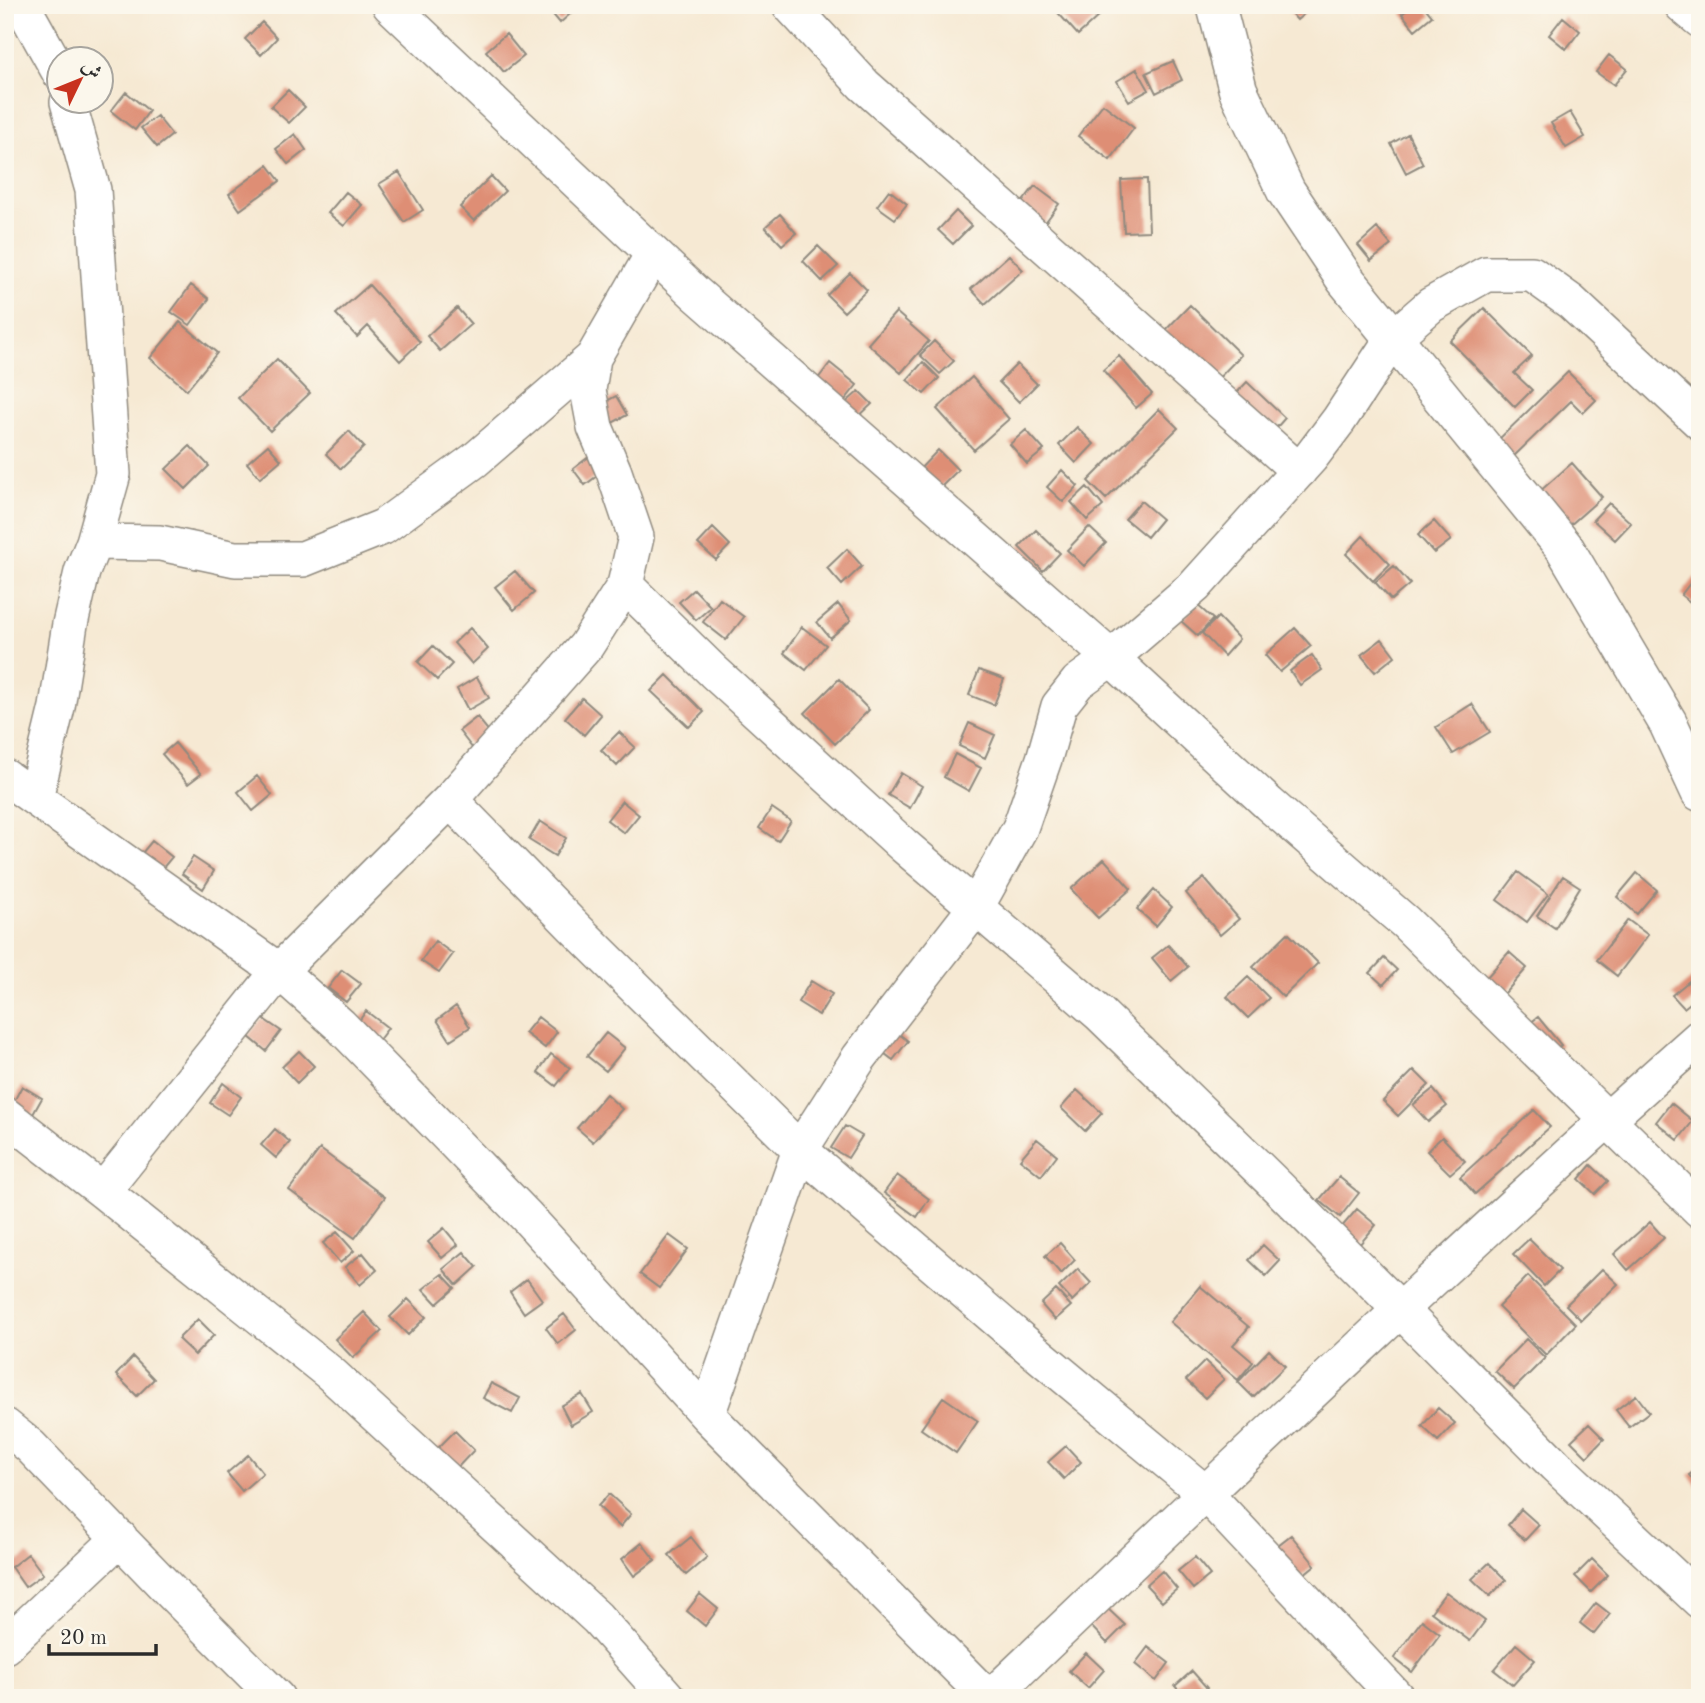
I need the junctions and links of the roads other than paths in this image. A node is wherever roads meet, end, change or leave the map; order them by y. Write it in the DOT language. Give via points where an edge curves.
graph roads {
  1 [pos="22,5"];
  2 [pos="390,5"];
  3 [pos="790,5"];
  4 [pos="1216,5"];
  5 [pos="1682,5"];
  6 [pos="1700,20"];
  7 [pos="46,49"];
  8 [pos="72,116"];
  9 [pos="653,254"];
  10 [pos="1393,338"];
  11 [pos="593,358"];
  12 [pos="1700,422"];
  13 [pos="1298,471"];
  14 [pos="94,542"];
  15 [pos="625,585"];
  16 [pos="1111,658"];
  17 [pos="5,777"];
  18 [pos="1700,792"];
  19 [pos="34,798"];
  20 [pos="450,800"];
  21 [pos="975,907"];
  22 [pos="279,971"];
  23 [pos="1700,1037"];
  24 [pos="5,1115"];
  25 [pos="1608,1119"];
  26 [pos="800,1150"];
  27 [pos="103,1191"];
  28 [pos="1700,1210"];
  29 [pos="1399,1310"];
  30 [pos="707,1415"];
  31 [pos="5,1426"];
  32 [pos="1205,1493"];
  33 [pos="120,1538"];
  34 [pos="1700,1601"];
  35 [pos="5,1646"];
  36 [pos="278,1698"];
  37 [pos="668,1698"];
  38 [pos="989,1698"];
  39 [pos="1397,1698"];
  1 -- 7 [label="street"];
  2 -- 9 [label="street"];
  3 -- 13 [label="street" via="864,85"];
  4 -- 10 [label="street" via="1238,90 1286,191 1345,279"];
  5 -- 6 [label="street"];
  8 -- 14 [label="street" via="93,190 113,474"];
  9 -- 11 [label="street"];
  9 -- 16 [label="street"];
  10 -- 12 [label="street" via="1431,304 1486,274 1532,274 1571,302"];
  10 -- 13 [label="street" via="1339,420"];
  10 -- 18 [label="street" via="1564,547 1668,723"];
  11 -- 14 [label="street" via="475,460 383,527 303,559 235,559 160,543"];
  11 -- 15 [label="street" via="588,390 595,427 636,537"];
  13 -- 16 [label="street" via="1195,586"];
  14 -- 19 [label="street" via="82,572 57,707"];
  15 -- 20 [label="street" via="586,646"];
  15 -- 21 [label="street" via="713,672"];
  16 -- 21 [label="street" via="1078,682 1059,706 1020,828"];
  16 -- 25 [label="street" via="1405,922"];
  17 -- 19 [label="street"];
  19 -- 22 [label="street"];
  20 -- 22 [label="street"];
  20 -- 26 [label="street"];
  21 -- 26 [label="street" via="859,1058"];
  21 -- 29 [label="street" via="1100,1014"];
  22 -- 27 [label="street"];
  22 -- 30 [label="street" via="340,1025 526,1216"];
  23 -- 25 [label="street"];
  24 -- 27 [label="street"];
  25 -- 28 [label="street"];
  25 -- 29 [label="street"];
  26 -- 30 [label="street"];
  26 -- 32 [label="street"];
  27 -- 37 [label="street" via="331,1374 597,1618"];
  29 -- 32 [label="street"];
  29 -- 34 [label="street"];
  30 -- 38 [label="street"];
  31 -- 33 [label="street"];
  32 -- 38 [label="street"];
  32 -- 39 [label="street"];
  33 -- 35 [label="street"];
  33 -- 36 [label="street"];
}
